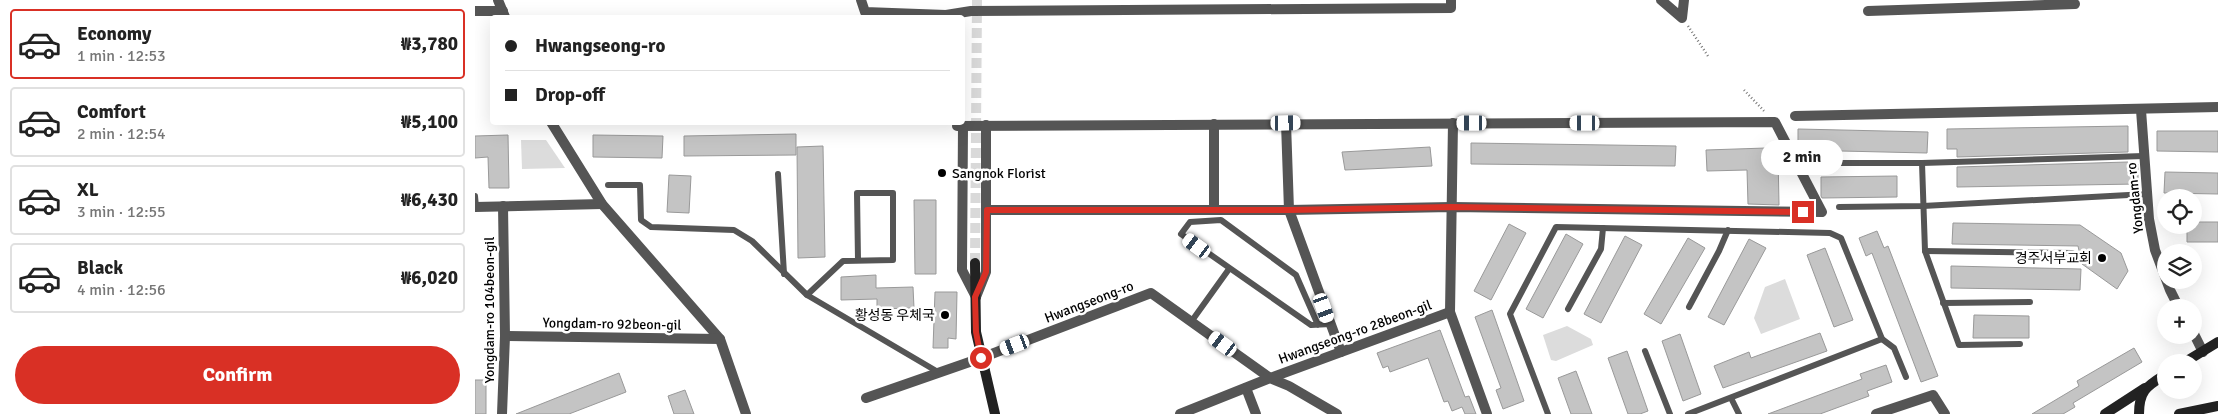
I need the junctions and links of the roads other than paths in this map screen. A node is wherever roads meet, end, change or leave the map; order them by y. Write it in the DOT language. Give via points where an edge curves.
graph roads {
  1 [pos="861,0"];
  2 [pos="1661,0"];
  3 [pos="1685,0"];
  4 [pos="1451,4"];
  5 [pos="1917,4"];
  6 [pos="2075,4"];
  7 [pos="502,5"];
  8 [pos="1868,10"];
  9 [pos="475,11"];
  10 [pos="2218,107"];
  11 [pos="2141,110"];
  12 [pos="1795,116"];
  13 [pos="1286,123"];
  14 [pos="1453,123"];
  15 [pos="1213,124"];
  16 [pos="553,125"];
  17 [pos="986,126"];
  18 [pos="2144,156"];
  19 [pos="1832,163"];
  20 [pos="1922,163"];
  21 [pos="778,174"];
  22 [pos="608,185"];
  23 [pos="2147,194"];
  24 [pos="475,196"];
  25 [pos="602,204"];
  26 [pos="503,206"];
  27 [pos="1923,206"];
  28 [pos="476,207"];
  29 [pos="1451,207"];
  30 [pos="1839,207"];
  31 [pos="987,210"];
  32 [pos="1214,210"];
  33 [pos="1289,210"];
  34 [pos="1603,228"];
  35 [pos="1728,230"];
  36 [pos="1925,251"];
  37 [pos="2073,252"];
  38 [pos="859,260"];
  39 [pos="975,263"];
  40 [pos="1229,269"];
  41 [pos="784,274"];
  42 [pos="1151,293"];
  43 [pos="807,296"];
  44 [pos="975,297"];
  45 [pos="2174,299"];
  46 [pos="2030,302"];
  47 [pos="1943,303"];
  48 [pos="1689,307"];
  49 [pos="1569,309"];
  50 [pos="1449,312"];
  51 [pos="1191,322"];
  52 [pos="1330,324"];
  53 [pos="1318,325"];
  54 [pos="505,336"];
  55 [pos="720,338"];
  56 [pos="1883,339"];
  57 [pos="2218,342"];
  58 [pos="2021,344"];
  59 [pos="2199,344"];
  60 [pos="1645,351"];
  61 [pos="1341,352"];
  62 [pos="2203,352"];
  63 [pos="2199,354"];
  64 [pos="981,358"];
  65 [pos="937,372"];
  66 [pos="1906,377"];
  67 [pos="1269,378"];
  68 [pos="2157,380"];
  69 [pos="1246,388"];
  70 [pos="2146,388"];
  71 [pos="867,398"];
  72 [pos="1731,398"];
  73 [pos="2218,406"];
  74 [pos="502,414"];
  75 [pos="746,414"];
  76 [pos="995,414"];
  77 [pos="1180,414"];
  78 [pos="1256,414"];
  79 [pos="1337,414"];
  80 [pos="1487,414"];
  81 [pos="1548,414"];
  82 [pos="1671,414"];
  83 [pos="1688,414"];
  84 [pos="1739,414"];
  85 [pos="1876,414"];
  86 [pos="1945,414"];
  87 [pos="2105,414"];
  88 [pos="2139,414"];
  89 [pos="2179,414"];
  1 -- 4 [label="street" via="865,12 946,15 971,11"];
  2 -- 3 [label="street" via="1682,18"];
  5 -- 6 [label="street"];
  5 -- 8 [label="street"];
  7 -- 9 [label="street"];
  10 -- 11 [label="street"];
  11 -- 12 [label="street"];
  11 -- 18 [label="street, Yongdam-ro"];
  13 -- 14 [label="street"];
  13 -- 15 [label="street"];
  13 -- 33 [label="street"];
  14 -- 29 [label="street"];
  14 -- 29 [label="street" via="1775,122 1822,212"];
  15 -- 17 [label="street"];
  15 -- 32 [label="street"];
  16 -- 25 [label="street, Yongdam-ro 92beon-gil"];
  17 -- 31 [label="street"];
  17 -- 44 [label="street" via="960,126 962,270"];
  18 -- 20 [label="lane"];
  18 -- 23 [label="street, Yongdam-ro"];
  19 -- 20 [label="lane"];
  20 -- 27 [label="lane"];
  21 -- 41 [label="lane"];
  22 -- 41 [label="lane" via="640,184 641,220 651,227 734,230 752,241"];
  23 -- 27 [label="lane"];
  23 -- 45 [label="street, Yongdam-ro" via="2155,250"];
  24 -- 28 [label="lane"];
  25 -- 26 [label="street"];
  25 -- 55 [label="street, Yongdam-ro 92beon-gil"];
  26 -- 28 [label="street"];
  26 -- 54 [label="street, Yongdam-ro 104beon-gil"];
  27 -- 30 [label="lane"];
  27 -- 36 [label="lane"];
  29 -- 33 [label="street"];
  29 -- 50 [label="street"];
  31 -- 32 [label="street"];
  31 -- 44 [label="street" via="986,272"];
  32 -- 33 [label="street"];
  33 -- 52 [label="street"];
  34 -- 35 [label="lane"];
  34 -- 49 [label="lane" via="1601,249"];
  34 -- 81 [label="lane" via="1556,227 1511,314"];
  35 -- 48 [label="lane"];
  35 -- 56 [label="lane" via="1830,232 1841,238"];
  36 -- 37 [label="lane"];
  36 -- 47 [label="lane"];
  38 -- 38 [label="lane" via="893,260 893,192 857,193"];
  38 -- 43 [label="lane" via="843,261"];
  39 -- 44 [label="street"];
  40 -- 51 [label="lane"];
  40 -- 53 [label="lane" via="1311,326"];
  40 -- 53 [label="lane" via="1181,234 1190,222 1221,220 1296,275"];
  41 -- 43 [label="lane"];
  42 -- 51 [label="street, Hwangseong-ro 28beon-gil"];
  42 -- 64 [label="street, Hwangseong-ro"];
  43 -- 65 [label="lane"];
  44 -- 64 [label="street"];
  46 -- 47 [label="lane"];
  47 -- 58 [label="lane" via="1959,345"];
  50 -- 61 [label="street, Hwangseong-ro 28beon-gil"];
  50 -- 80 [label="street"];
  51 -- 67 [label="street, Hwangseong-ro 28beon-gil"];
  52 -- 53 [label="lane"];
  52 -- 61 [label="street"];
  54 -- 55 [label="street, Yongdam-ro 92beon-gil"];
  54 -- 74 [label="street, Yongdam-ro 104beon-gil"];
  55 -- 75 [label="street, Yongdam-ro 92beon-gil"];
  56 -- 66 [label="lane" via="1894,348"];
  56 -- 72 [label="lane"];
  57 -- 62 [label="street"];
  59 -- 62 [label="street"];
  60 -- 82 [label="lane"];
  61 -- 67 [label="street, Hwangseong-ro 28beon-gil"];
  62 -- 63 [label="street"];
  64 -- 65 [label="street, Hwangseong-ro"];
  64 -- 76 [label="street"];
  65 -- 71 [label="street, Hwangseong-ro"];
  67 -- 69 [label="street, Hwangseong-ro 28beon-gil"];
  67 -- 79 [label="street"];
  68 -- 70 [label="street"];
  69 -- 77 [label="street, Hwangseong-ro 28beon-gil"];
  69 -- 78 [label="street"];
  70 -- 87 [label="street"];
  70 -- 88 [label="street" via="2141,393"];
  72 -- 83 [label="lane"];
  72 -- 84 [label="lane"];
  73 -- 89 [label="street"];
  85 -- 86 [label="street" via="1933,395"];
}
